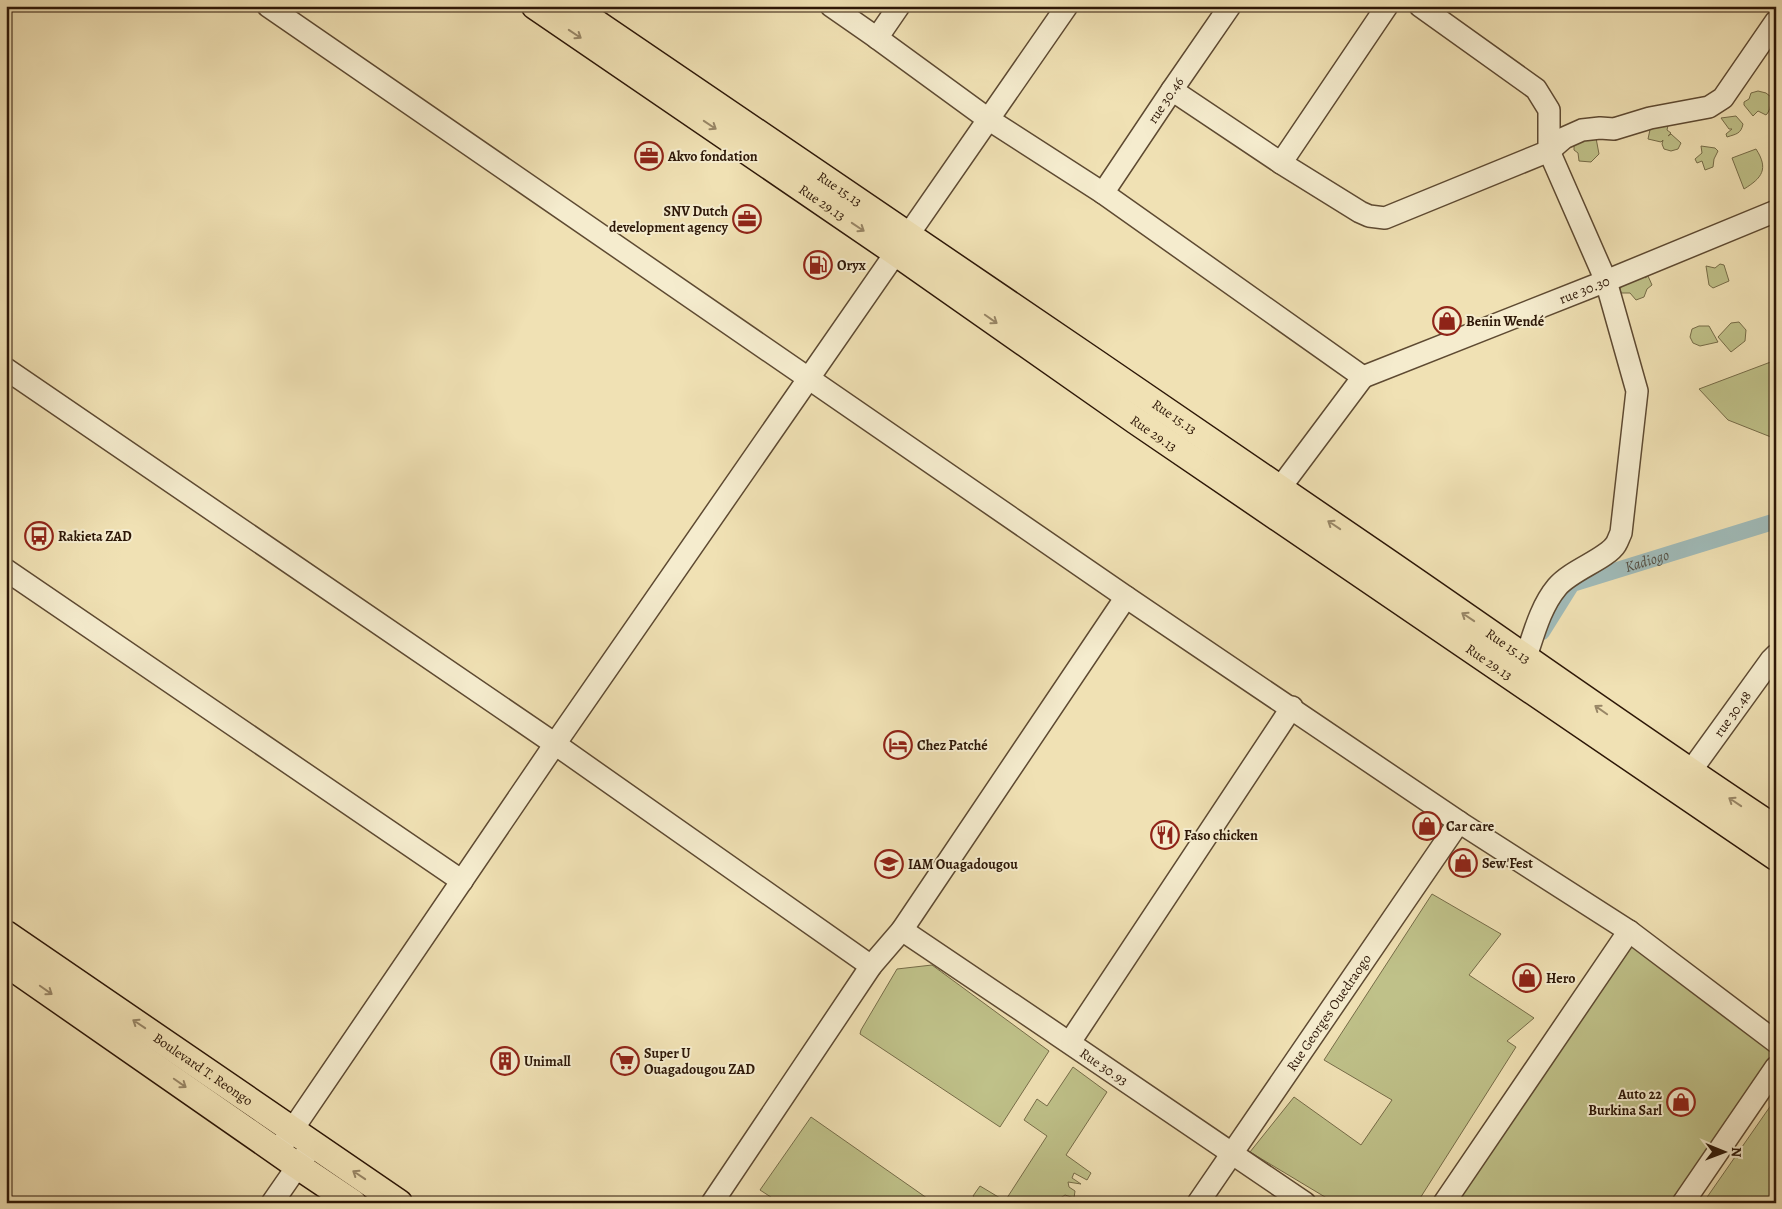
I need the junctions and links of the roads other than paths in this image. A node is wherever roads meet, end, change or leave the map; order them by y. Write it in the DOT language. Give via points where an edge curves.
graph roads {
  1 [pos="268,6"];
  2 [pos="535,6"];
  3 [pos="571,6"];
  4 [pos="831,6"];
  5 [pos="899,6"];
  6 [pos="1066,6"];
  7 [pos="1230,6"];
  8 [pos="1387,6"];
  9 [pos="1420,6"];
  10 [pos="1776,21"];
  11 [pos="877,38"];
  12 [pos="1172,90"];
  13 [pos="988,120"];
  14 [pos="1549,151"];
  15 [pos="1281,163"];
  16 [pos="1103,194"];
  17 [pos="1776,211"];
  18 [pos="902,244"];
  19 [pos="1606,281"];
  20 [pos="6,369"];
  21 [pos="1363,377"];
  22 [pos="809,379"];
  23 [pos="1280,488"];
  24 [pos="6,570"];
  25 [pos="1126,597"];
  26 [pos="1776,656"];
  27 [pos="1526,657"];
  28 [pos="1292,708"];
  29 [pos="555,744"];
  30 [pos="1690,772"];
  31 [pos="1459,822"];
  32 [pos="1776,829"];
  33 [pos="1776,857"];
  34 [pos="462,881"];
  35 [pos="902,930"];
  36 [pos="1629,931"];
  37 [pos="6,934"];
  38 [pos="6,962"];
  39 [pos="871,966"];
  40 [pos="1070,1042"];
  41 [pos="1776,1042"];
  42 [pos="1776,1067"];
  43 [pos="303,1137"];
  44 [pos="1230,1154"];
  45 [pos="287,1158"];
  46 [pos="272,1203"];
  47 [pos="353,1203"];
  48 [pos="399,1203"];
  49 [pos="712,1203"];
  50 [pos="1198,1203"];
  51 [pos="1305,1203"];
  52 [pos="1444,1203"];
  53 [pos="1683,1203"];
  1 -- 22 [label="street"];
  2 -- 18 [label="main road, Rue 29.13, one-way"];
  3 -- 18 [label="main road, Rue 15.13"];
  4 -- 11 [label="street"];
  5 -- 11 [label="street"];
  6 -- 13 [label="street"];
  7 -- 12 [label="street, rue 30.46"];
  8 -- 15 [label="street"];
  9 -- 14 [label="street" via="1536,89 1549,110"];
  10 -- 14 [label="street" via="1722,98 1709,107 1650,118 1614,129 1582,130 1564,138"];
  11 -- 13 [label="street"];
  12 -- 15 [label="street"];
  12 -- 16 [label="street, rue 30.46"];
  13 -- 16 [label="street"];
  13 -- 18 [label="street"];
  14 -- 15 [label="street" via="1385,218 1360,212"];
  14 -- 19 [label="street"];
  16 -- 21 [label="street"];
  17 -- 19 [label="street, rue 30.30"];
  18 -- 22 [label="street"];
  18 -- 23 [label="main road, Rue 15.13"];
  18 -- 33 [label="main road, Rue 29.13, one-way" via="1136,421"];
  19 -- 21 [label="street, rue 30.30"];
  19 -- 27 [label="street" via="1637,391 1620,534 1615,546 1556,587 1542,613"];
  20 -- 29 [label="street"];
  21 -- 23 [label="street"];
  22 -- 25 [label="street"];
  22 -- 29 [label="street"];
  27 -- 23 [label="main road, Rue 15.13, one-way"];
  24 -- 34 [label="street"];
  25 -- 28 [label="street"];
  25 -- 35 [label="street"];
  26 -- 30 [label="street, rue 30.48"];
  30 -- 27 [label="main road, Rue 15.13, one-way"];
  28 -- 31 [label="street"];
  28 -- 40 [label="street"];
  29 -- 34 [label="street"];
  29 -- 39 [label="street"];
  32 -- 30 [label="main road, Rue 15.13, one-way"];
  31 -- 36 [label="street"];
  31 -- 44 [label="street, Rue Georges Ouedraogo"];
  34 -- 43 [label="street"];
  35 -- 39 [label="street"];
  35 -- 40 [label="street, Rue 30.93"];
  36 -- 41 [label="street"];
  36 -- 52 [label="street"];
  43 -- 37 [label="main road, Boulevard T. Reongo, one-way"];
  38 -- 45 [label="main road, Boulevard T. Reongo, one-way"];
  39 -- 49 [label="street"];
  40 -- 44 [label="street, Rue 30.93"];
  42 -- 53 [label="street"];
  43 -- 45 [label="street"];
  48 -- 43 [label="main road, Boulevard T. Reongo, one-way"];
  44 -- 50 [label="street, Rue Georges Ouedraogo"];
  44 -- 51 [label="street, Rue 30.93"];
  45 -- 46 [label="street"];
  45 -- 47 [label="main road, Boulevard T. Reongo"];
}
